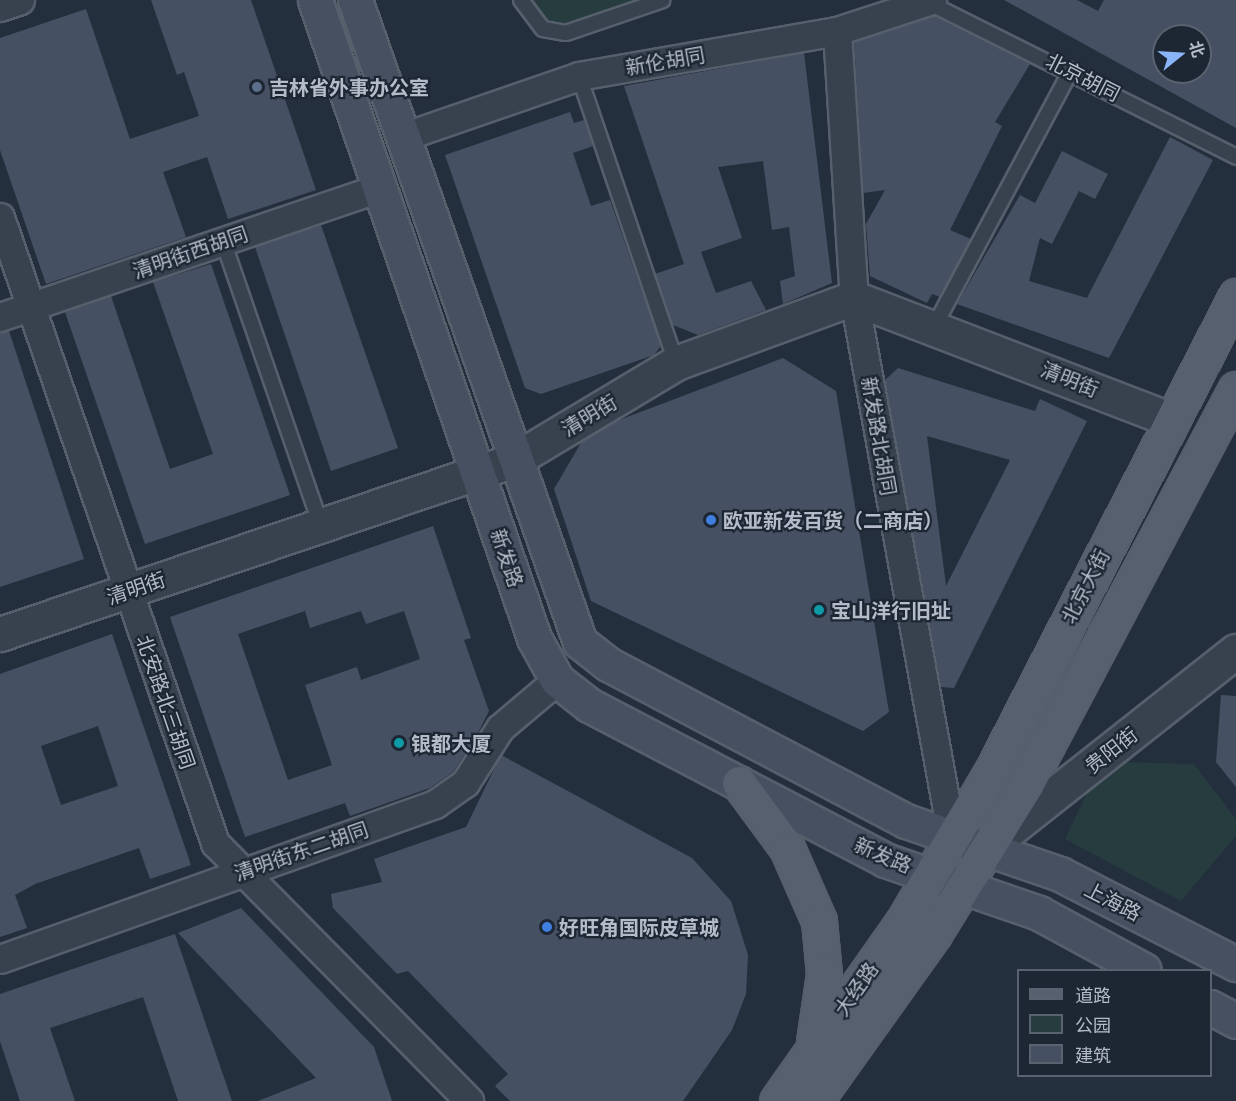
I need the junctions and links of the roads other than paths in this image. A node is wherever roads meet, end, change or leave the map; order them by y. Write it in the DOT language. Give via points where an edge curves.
graph roads {
  1 [pos="20,0"];
  2 [pos="315,0"];
  3 [pos="355,0"];
  4 [pos="521,0"];
  5 [pos="663,0"];
  6 [pos="930,1"];
  7 [pos="0,7"];
  8 [pos="837,31"];
  9 [pos="1071,70"];
  10 [pos="579,76"];
  11 [pos="402,137"];
  12 [pos="1236,157"];
  13 [pos="380,188"];
  14 [pos="0,217"];
  15 [pos="223,241"];
  16 [pos="1236,296"];
  17 [pos="854,298"];
  18 [pos="31,307"];
  19 [pos="0,317"];
  20 [pos="935,325"];
  21 [pos="676,363"];
  22 [pos="1236,389"];
  23 [pos="1170,418"];
  24 [pos="514,460"];
  25 [pos="477,472"];
  26 [pos="321,525"];
  27 [pos="128,591"];
  28 [pos="0,634"];
  29 [pos="1236,651"];
  30 [pos="557,680"];
  31 [pos="739,783"];
  32 [pos="952,837"];
  33 [pos="987,848"];
  34 [pos="242,871"];
  35 [pos="931,874"];
  36 [pos="963,886"];
  37 [pos="0,958"];
  38 [pos="1236,964"];
  39 [pos="1142,969"];
  40 [pos="1212,1008"];
  41 [pos="1236,1021"];
  42 [pos="812,1052"];
  43 [pos="469,1101"];
  44 [pos="777,1101"];
  45 [pos="815,1101"];
  1 -- 7 [label="street"];
  2 -- 13 [label="main road, 新发路"];
  3 -- 11 [label="main road, 新发路"];
  4 -- 5 [label="lane" via="543,29 566,33"];
  6 -- 8 [label="street, 新伦胡同"];
  6 -- 9 [label="lane, 北京胡同"];
  8 -- 10 [label="street, 新伦胡同"];
  8 -- 17 [label="street, 新发路北胡同"];
  9 -- 12 [label="lane, 北京胡同"];
  9 -- 20 [label="lane"];
  10 -- 11 [label="street, 新伦胡同"];
  10 -- 21 [label="lane"];
  11 -- 24 [label="main road, 新发路"];
  13 -- 15 [label="street, 清明街西胡同"];
  13 -- 25 [label="main road, 新发路"];
  14 -- 18 [label="street, 北安路北三胡同"];
  15 -- 18 [label="street, 清明街西胡同"];
  15 -- 26 [label="lane"];
  16 -- 23 [label="main road, 北京大街"];
  17 -- 20 [label="street, 清明街"];
  17 -- 21 [label="street, 清明街"];
  17 -- 32 [label="street, 新发路北胡同"];
  18 -- 19 [label="street, 清明街西胡同"];
  18 -- 27 [label="street, 北安路北三胡同"];
  20 -- 23 [label="street, 清明街"];
  21 -- 24 [label="street, 清明街"];
  22 -- 33 [label="main road, 北京大街"];
  23 -- 32 [label="main road, 北京大街" via="993,769"];
  24 -- 25 [label="street, 清明街"];
  24 -- 32 [label="main road, 新发路" via="571,624 595,655 906,821"];
  25 -- 26 [label="street, 清明街"];
  25 -- 30 [label="main road, 新发路" via="534,638"];
  26 -- 27 [label="street, 清明街"];
  27 -- 28 [label="street, 清明街"];
  27 -- 34 [label="street, 北安路北三胡同" via="215,843"];
  29 -- 33 [label="street, 贵阳街"];
  30 -- 31 [label="main road, 新发路" via="590,705"];
  30 -- 34 [label="street, 清明街东二胡同" via="500,728 450,797"];
  31 -- 35 [label="main road, 新发路" via="885,860"];
  31 -- 42 [label="main road" via="787,848 819,921 824,974"];
  32 -- 33 [label="main road, 新发路"];
  32 -- 35 [label="main road, 北京大街"];
  33 -- 36 [label="main road, 北京大街"];
  33 -- 38 [label="main road, 上海路" via="1060,874"];
  34 -- 37 [label="street, 清明街东二胡同"];
  34 -- 43 [label="street, 北安路北三胡同"];
  35 -- 36 [label="main road, 新发路"];
  35 -- 42 [label="main road, 大经路"];
  36 -- 39 [label="main road" via="1040,913"];
  36 -- 45 [label="main road, 大经路"];
  40 -- 41 [label="main road"];
  42 -- 44 [label="main road, 大经路"];
}
